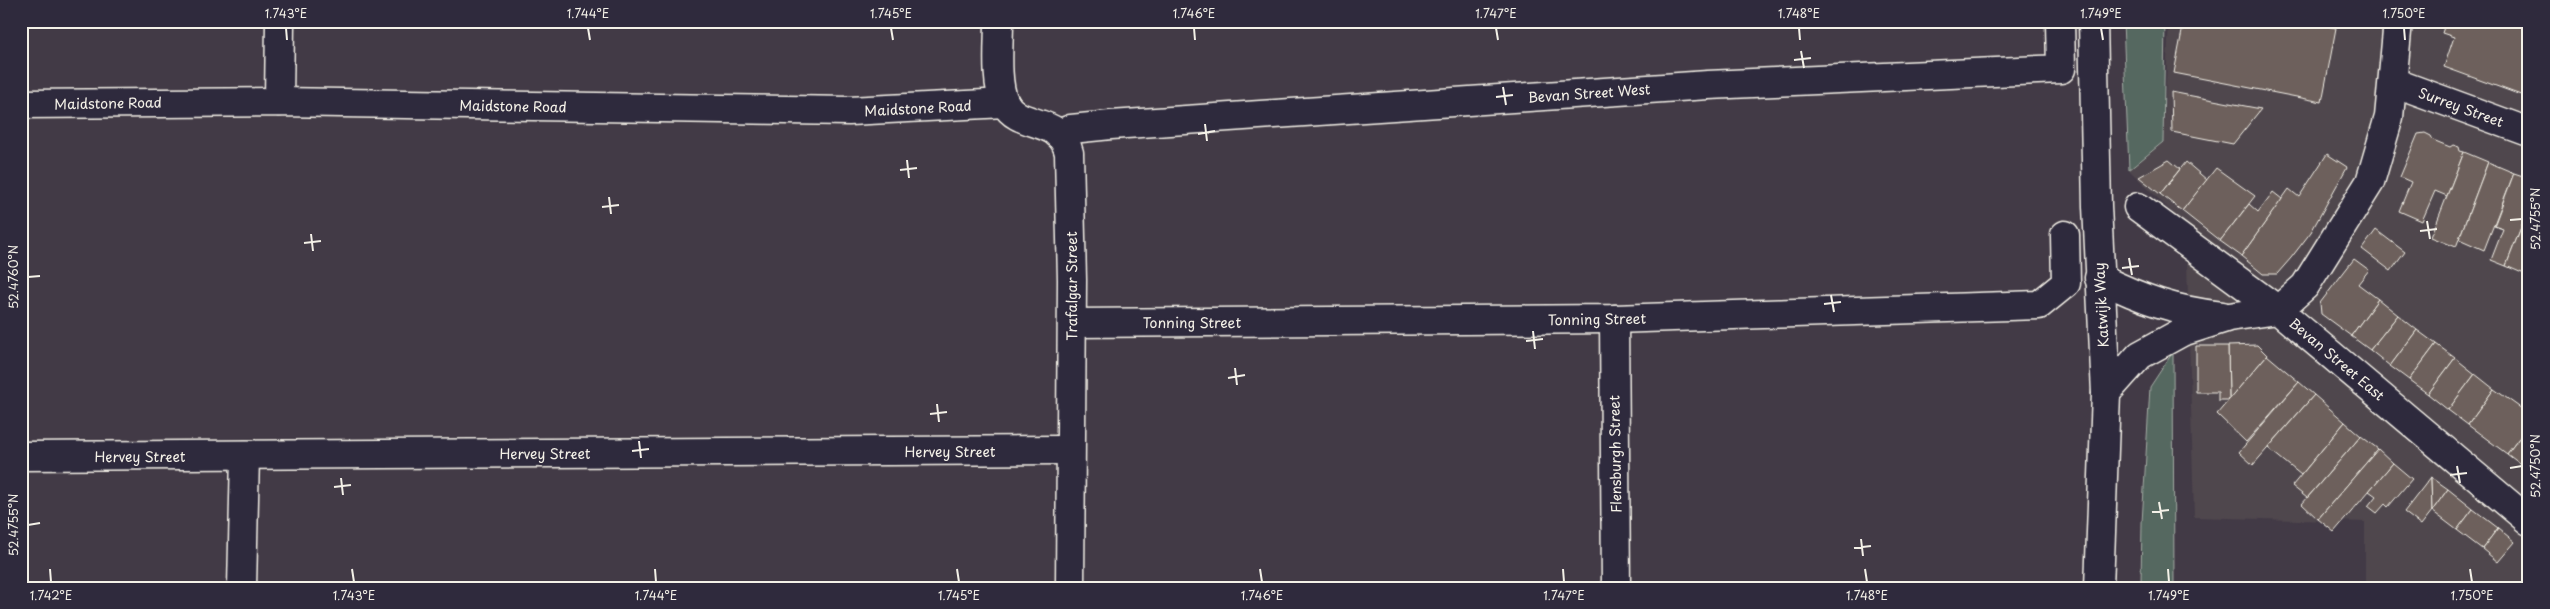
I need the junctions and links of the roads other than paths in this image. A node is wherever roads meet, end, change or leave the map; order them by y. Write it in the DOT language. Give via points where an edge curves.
graph roads {
  1 [pos="280,21"];
  2 [pos="998,21"];
  3 [pos="2060,21"];
  4 [pos="2093,21"];
  5 [pos="2398,21"];
  6 [pos="2393,82"];
  7 [pos="279,102"];
  8 [pos="1005,103"];
  9 [pos="21,104"];
  10 [pos="2529,132"];
  11 [pos="1058,134"];
  12 [pos="2138,207"];
  13 [pos="2065,235"];
  14 [pos="2099,278"];
  15 [pos="2278,310"];
  16 [pos="2229,317"];
  17 [pos="1614,319"];
  18 [pos="1072,323"];
  19 [pos="2106,393"];
  20 [pos="1070,450"];
  21 [pos="245,455"];
  22 [pos="21,456"];
  23 [pos="2529,521"];
  24 [pos="242,588"];
  25 [pos="1070,588"];
  26 [pos="1616,588"];
  27 [pos="2098,588"];
  1 -- 7 [label="main road"];
  2 -- 8 [label="main road" via="1000,84"];
  3 -- 11 [label="main road, Bevan Street West" via="2061,69 1698,85 1111,125 1071,129"];
  4 -- 14 [label="main road, Katwijk Way"];
  5 -- 6 [label="main road"];
  6 -- 10 [label="main road, Surrey Street"];
  6 -- 15 [label="main road" via="2389,117 2370,182 2305,286"];
  7 -- 8 [label="main road, Maidstone Road" via="849,112"];
  7 -- 9 [label="main road, Maidstone Road"];
  8 -- 11 [label="main road" via="1015,115 1050,126"];
  11 -- 18 [label="main road, Trafalgar Street" via="1067,144 1069,153"];
  12 -- 15 [label="main road, Bevan Street East"];
  13 -- 17 [label="main road, Tonning Street" via="2066,282 2039,305"];
  14 -- 16 [label="main road" via="2139,298 2186,311"];
  14 -- 19 [label="main road, Katwijk Way"];
  15 -- 16 [label="main road"];
  15 -- 23 [label="main road, Bevan Street East"];
  16 -- 19 [label="main road" via="2182,332 2140,355"];
  17 -- 18 [label="main road, Tonning Street"];
  17 -- 26 [label="main road, Flensburgh Street"];
  18 -- 20 [label="main road, Trafalgar Street"];
  19 -- 27 [label="main road, Katwijk Way"];
  20 -- 21 [label="main road, Hervey Street"];
  20 -- 25 [label="main road, Trafalgar Street"];
  21 -- 22 [label="main road, Hervey Street"];
  21 -- 24 [label="main road"];
}
